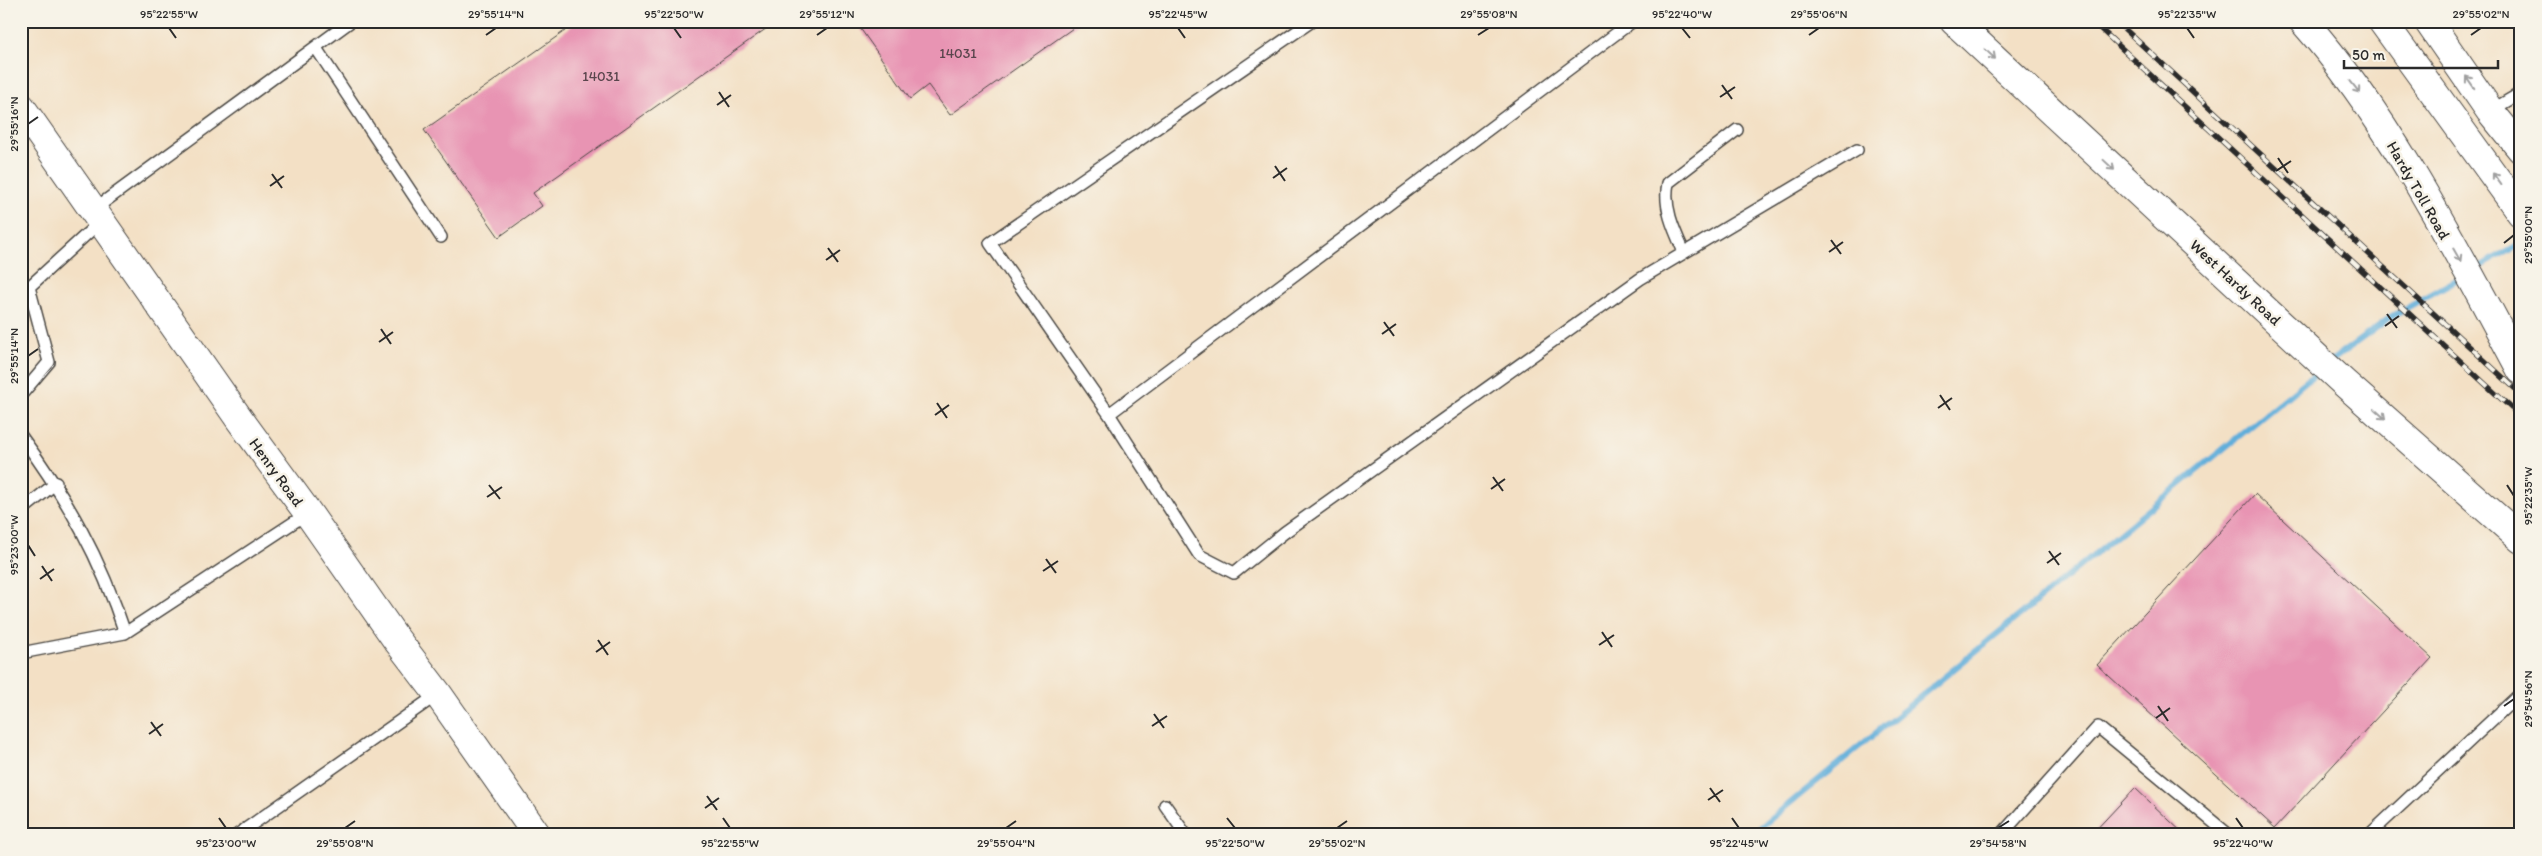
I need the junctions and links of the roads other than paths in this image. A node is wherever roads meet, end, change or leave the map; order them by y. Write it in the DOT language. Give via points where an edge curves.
graph roads {
  1 [pos="351,21"];
  2 [pos="1312,21"];
  3 [pos="1632,21"];
  4 [pos="1954,21"];
  5 [pos="2303,21"];
  6 [pos="2382,21"];
  7 [pos="2428,21"];
  8 [pos="316,48"];
  9 [pos="2521,93"];
  10 [pos="21,107"];
  11 [pos="2490,111"];
  12 [pos="1737,130"];
  13 [pos="2521,148"];
  14 [pos="1857,150"];
  15 [pos="2521,213"];
  16 [pos="97,216"];
  17 [pos="441,237"];
  18 [pos="1684,252"];
  19 [pos="25,287"];
  20 [pos="2521,370"];
  21 [pos="21,395"];
  22 [pos="1108,414"];
  23 [pos="21,436"];
  24 [pos="56,483"];
  25 [pos="21,511"];
  26 [pos="308,513"];
  27 [pos="2521,539"];
  28 [pos="125,633"];
  29 [pos="21,653"];
  30 [pos="2521,693"];
  31 [pos="438,694"];
  32 [pos="1165,805"];
  33 [pos="535,834"];
  34 [pos="237,835"];
  35 [pos="1186,835"];
  36 [pos="2001,835"];
  37 [pos="2229,835"];
  38 [pos="2368,835"];
  1 -- 8 [label="lane"];
  2 -- 22 [label="lane" via="990,243"];
  3 -- 22 [label="lane"];
  4 -- 27 [label="main road, West Hardy Road, one-way" via="2343,382"];
  5 -- 20 [label="main road, Hardy Toll Road, one-way" via="2368,104"];
  15 -- 6 [label="main road, one-way"];
  11 -- 7 [label="main road, one-way"];
  8 -- 16 [label="lane"];
  8 -- 17 [label="lane"];
  9 -- 11 [label="lane"];
  10 -- 16 [label="main road, Henry Road"];
  11 -- 13 [label="main road"];
  12 -- 18 [label="lane" via="1668,183 1665,197 1672,227"];
  14 -- 18 [label="lane"];
  16 -- 19 [label="lane"];
  16 -- 26 [label="main road, Henry Road"];
  18 -- 22 [label="lane" via="1583,319 1285,532 1234,573 1199,555"];
  19 -- 21 [label="lane" via="49,362"];
  23 -- 24 [label="lane"];
  24 -- 25 [label="lane"];
  24 -- 28 [label="lane" via="109,584"];
  26 -- 28 [label="lane"];
  26 -- 31 [label="main road, Henry Road"];
  28 -- 29 [label="lane"];
  30 -- 38 [label="lane"];
  31 -- 33 [label="main road, Henry Road"];
  31 -- 34 [label="lane"];
  32 -- 35 [label="lane"];
  36 -- 37 [label="lane" via="2098,727"];
}
